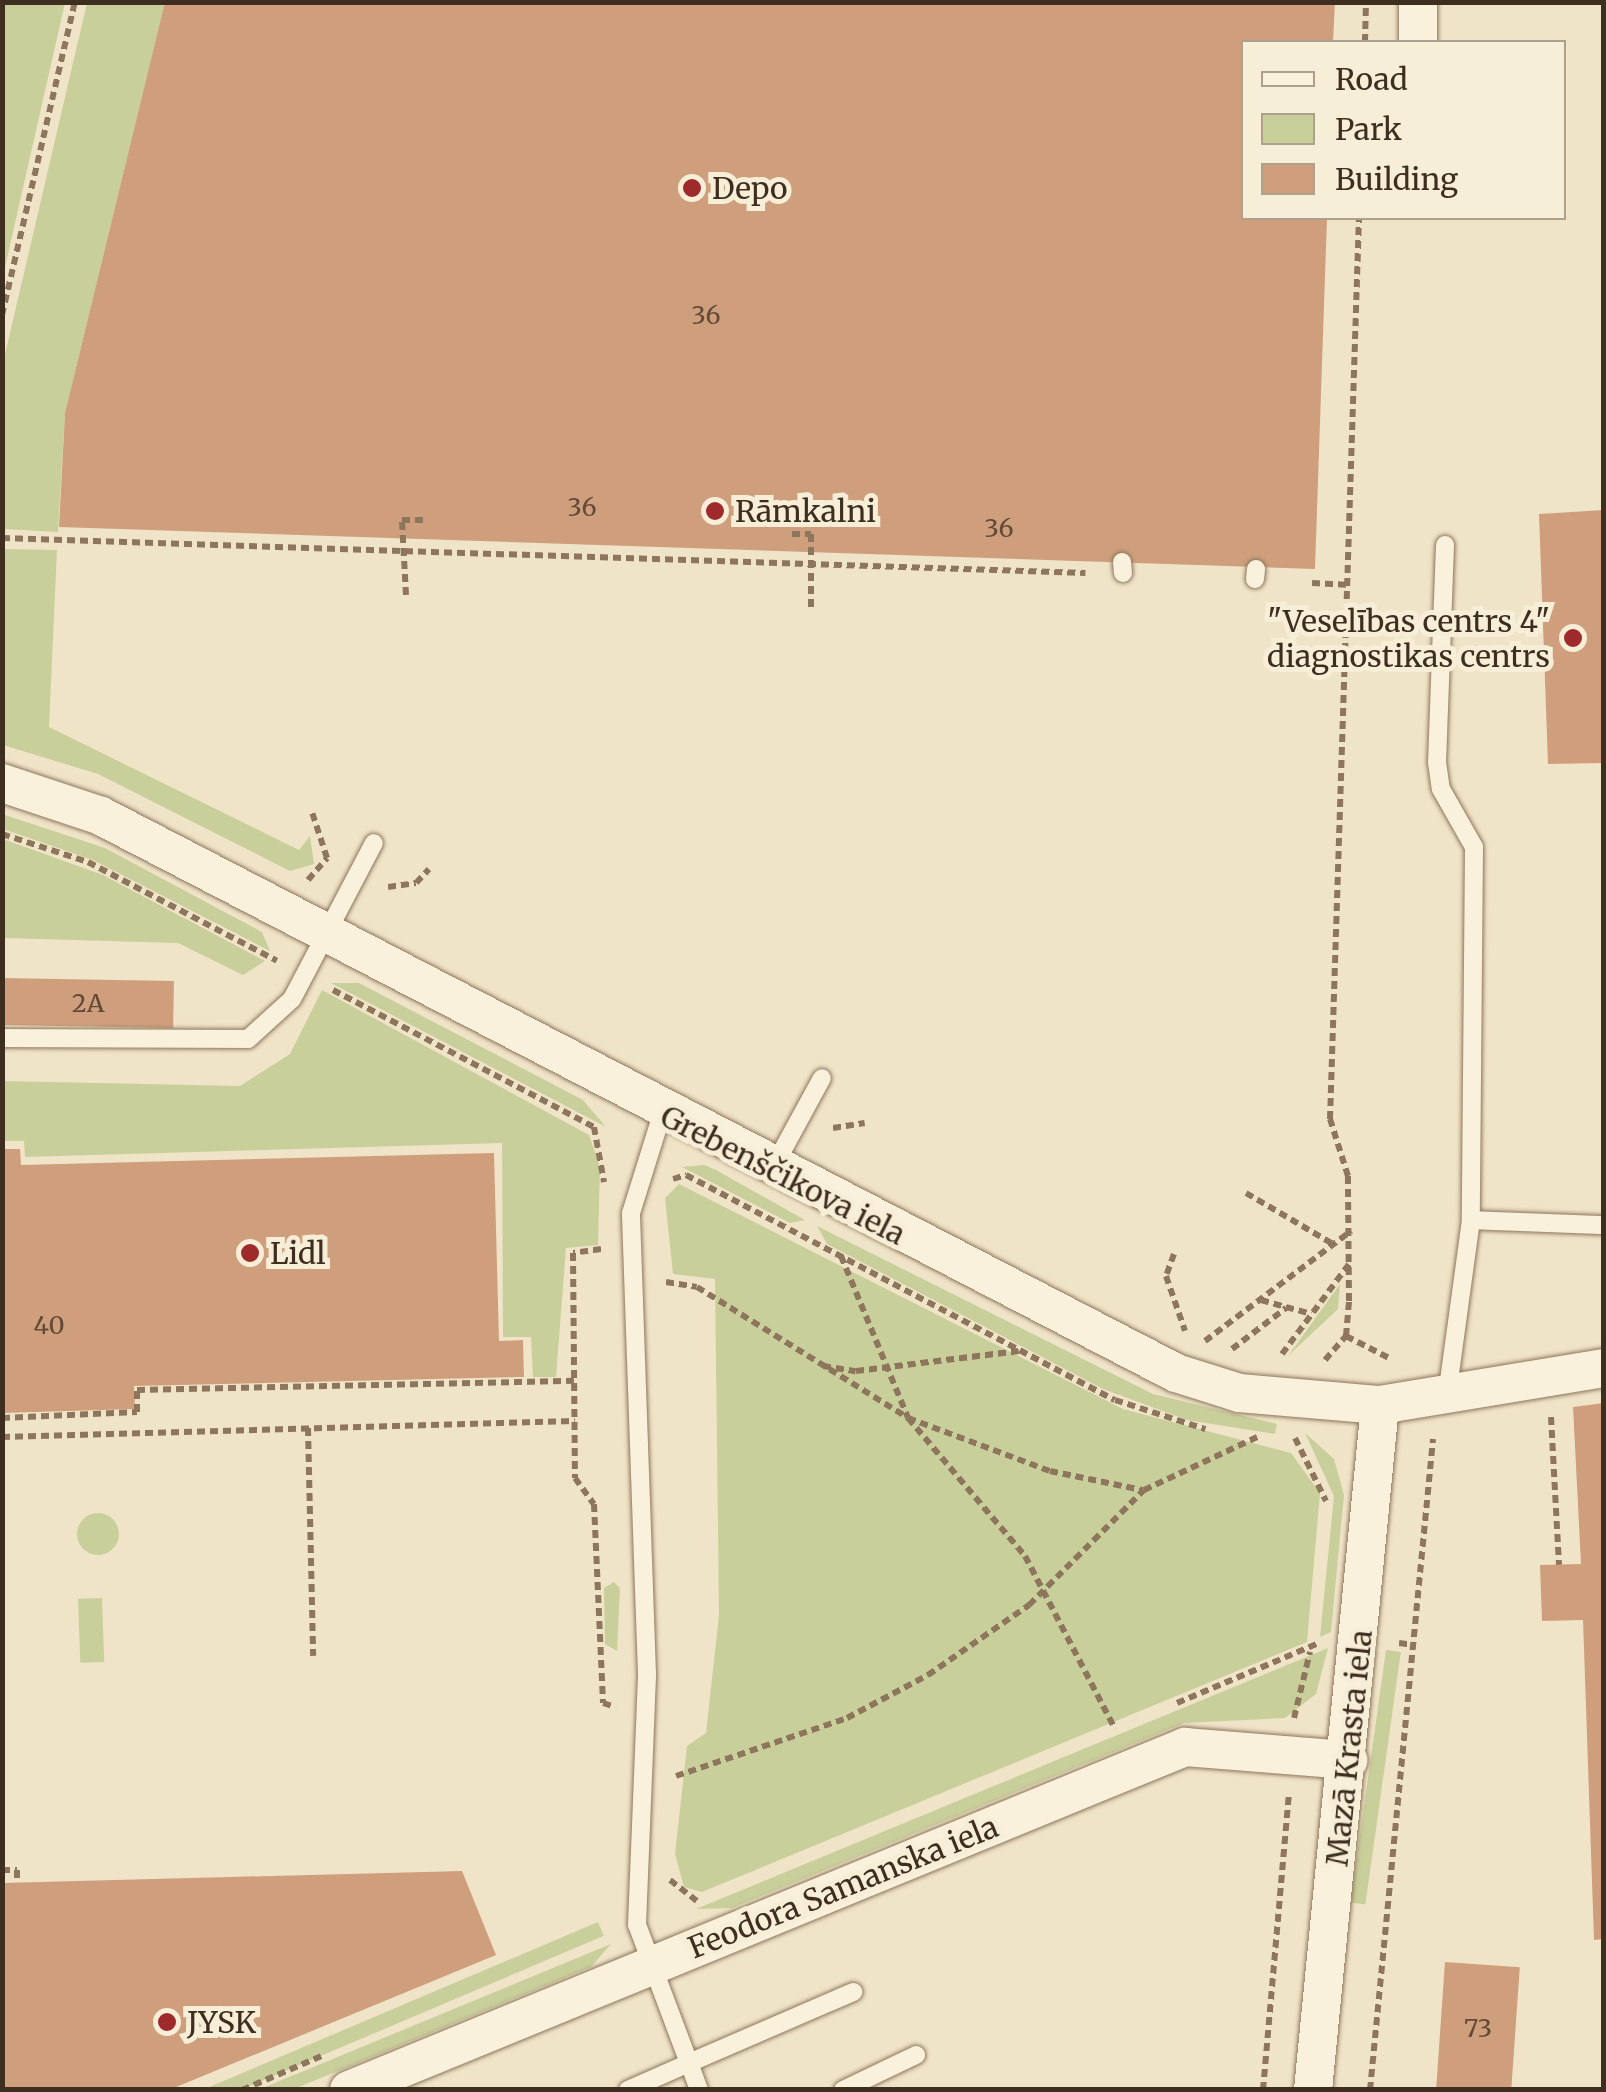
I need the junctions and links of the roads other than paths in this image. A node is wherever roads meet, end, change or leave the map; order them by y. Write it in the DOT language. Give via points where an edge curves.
graph roads {
  1 [pos="1418,2"];
  2 [pos="1418,40"];
  3 [pos="1445,545"];
  4 [pos="2,783"];
  5 [pos="374,843"];
  6 [pos="326,938"];
  7 [pos="2,1038"];
  8 [pos="822,1078"];
  9 [pos="662,1114"];
  10 [pos="771,1170"];
  11 [pos="1471,1220"];
  12 [pos="1604,1225"];
  13 [pos="1604,1368"];
  14 [pos="1448,1387"];
  15 [pos="1380,1405"];
  16 [pos="1348,1760"];
  17 [pos="646,1968"];
  18 [pos="852,1992"];
  19 [pos="916,2055"];
  20 [pos="689,2064"];
  21 [pos="349,2090"];
  22 [pos="628,2090"];
  23 [pos="698,2090"];
  24 [pos="843,2090"];
  25 [pos="1313,2090"];
  1 -- 2 [label="street"];
  3 -- 11 [label="lane" via="1437,762 1441,789 1474,847"];
  4 -- 6 [label="street, Grebenščikova iela" via="101,816"];
  5 -- 6 [label="lane"];
  6 -- 7 [label="lane" via="292,998 248,1040"];
  6 -- 9 [label="street, Grebenščikova iela"];
  8 -- 10 [label="lane"];
  9 -- 10 [label="street, Grebenščikova iela"];
  9 -- 17 [label="lane" via="631,1212 646,1674 635,1840"];
  10 -- 15 [label="street, Grebenščikova iela" via="1176,1373 1239,1393"];
  11 -- 12 [label="lane"];
  11 -- 14 [label="lane"];
  13 -- 14 [label="street, Grebenščikova iela"];
  14 -- 15 [label="street, Grebenščikova iela"];
  15 -- 16 [label="street, Mazā Krasta iela"];
  16 -- 17 [label="street, Feodora Samanska iela" via="1184,1747"];
  16 -- 25 [label="street, Mazā Krasta iela"];
  17 -- 20 [label="lane"];
  17 -- 21 [label="street, Feodora Samanska iela"];
  18 -- 20 [label="lane"];
  19 -- 24 [label="lane"];
  20 -- 22 [label="lane"];
  20 -- 23 [label="lane"];
}
